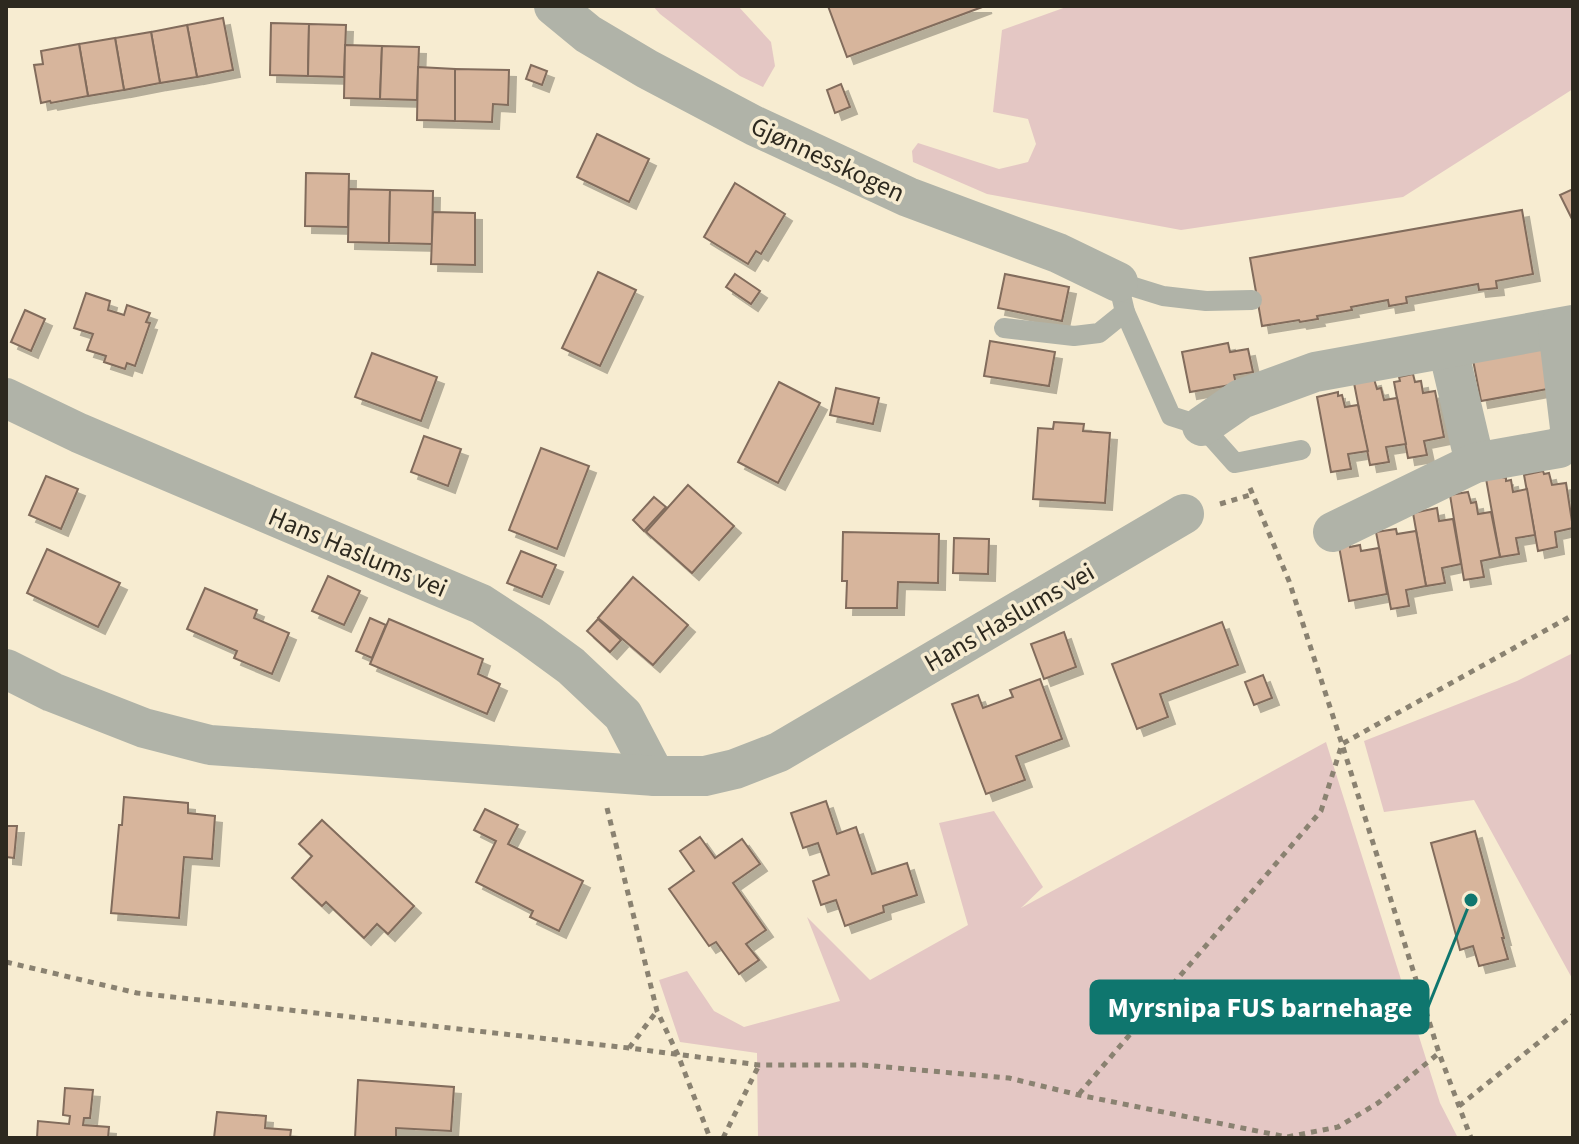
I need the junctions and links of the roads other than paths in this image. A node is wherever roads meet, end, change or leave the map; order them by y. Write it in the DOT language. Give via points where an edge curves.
graph roads {
  1 [pos="554,6"];
  2 [pos="1122,297"];
  3 [pos="1252,300"];
  4 [pos="1566,327"];
  5 [pos="1004,328"];
  6 [pos="1448,349"];
  7 [pos="6,398"];
  8 [pos="1202,426"];
  9 [pos="1301,450"];
  10 [pos="1475,463"];
  11 [pos="1184,514"];
  12 [pos="1333,532"];
  13 [pos="6,669"];
  14 [pos="655,776"];
  1 -- 2 [label="street, Gjønnesskogen" via="588,34 755,126 908,197 1058,253"];
  2 -- 3 [label="lane, Gjønnesskogen"];
  2 -- 5 [label="lane" via="1099,333 1074,336"];
  2 -- 8 [label="lane" via="1171,416"];
  4 -- 6 [label="street"];
  4 -- 10 [label="street" via="1571,436 1559,448"];
  6 -- 8 [label="street" via="1315,372 1241,399"];
  6 -- 10 [label="street"];
  7 -- 14 [label="street, Hans Haslums vei" via="481,604 571,666 623,715"];
  8 -- 9 [label="lane" via="1235,463"];
  10 -- 12 [label="street"];
  11 -- 14 [label="street, Hans Haslums vei" via="779,752 705,776"];
  13 -- 14 [label="street, Hans Haslums vei" via="144,728 210,745"];
}
